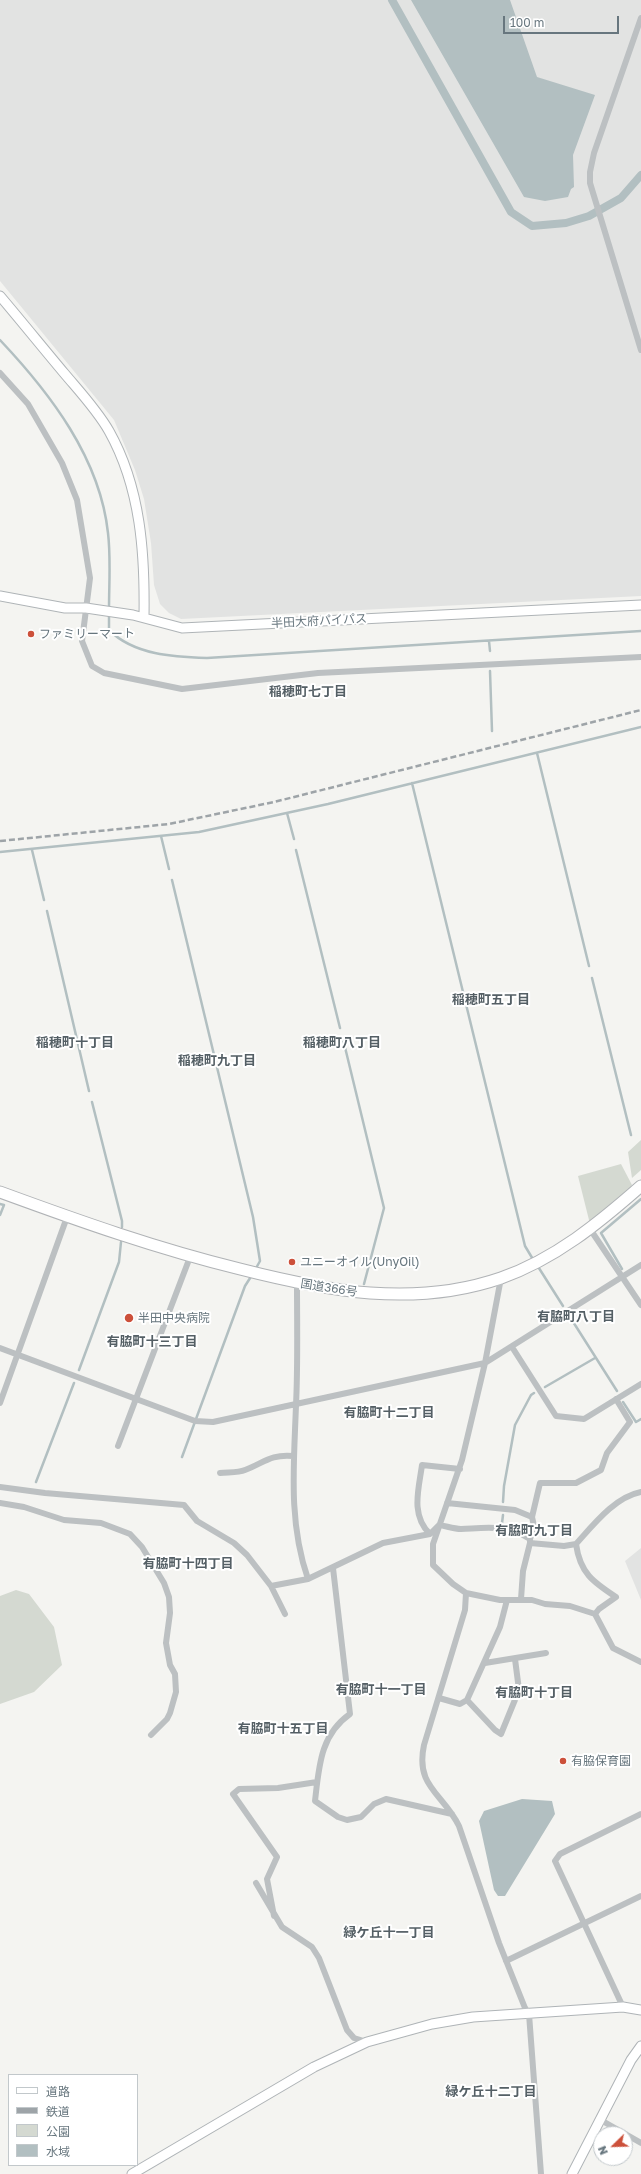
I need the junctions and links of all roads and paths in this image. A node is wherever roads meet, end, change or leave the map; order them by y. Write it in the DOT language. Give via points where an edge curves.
graph roads {
  1 [pos="641,18"];
  2 [pos="0,296"];
  3 [pos="641,350"];
  4 [pos="0,372"];
  5 [pos="0,596"];
  6 [pos="641,605"];
  7 [pos="88,608"];
  8 [pos="144,617"];
  9 [pos="641,657"];
  10 [pos="641,1186"];
  11 [pos="0,1192"];
  12 [pos="67,1217"];
  13 [pos="590,1229"];
  14 [pos="190,1257"];
  15 [pos="641,1265"];
  16 [pos="622,1277"];
  17 [pos="501,1278"];
  18 [pos="297,1284"];
  19 [pos="641,1305"];
  20 [pos="512,1347"];
  21 [pos="0,1348"];
  22 [pos="18,1354"];
  23 [pos="485,1363"];
  24 [pos="641,1384"];
  25 [pos="136,1398"];
  26 [pos="616,1399"];
  27 [pos="0,1403"];
  28 [pos="296,1405"];
  29 [pos="118,1446"];
  30 [pos="293,1456"];
  31 [pos="460,1469"];
  32 [pos="220,1473"];
  33 [pos="0,1487"];
  34 [pos="641,1492"];
  35 [pos="0,1503"];
  36 [pos="447,1503"];
  37 [pos="532,1517"];
  38 [pos="439,1525"];
  39 [pos="430,1534"];
  40 [pos="530,1541"];
  41 [pos="576,1544"];
  42 [pos="333,1568"];
  43 [pos="308,1579"];
  44 [pos="271,1586"];
  45 [pos="466,1593"];
  46 [pos="521,1599"];
  47 [pos="507,1600"];
  48 [pos="285,1614"];
  49 [pos="596,1614"];
  50 [pos="546,1653"];
  51 [pos="515,1659"];
  52 [pos="641,1662"];
  53 [pos="485,1663"];
  54 [pos="439,1698"];
  55 [pos="467,1700"];
  56 [pos="151,1735"];
  57 [pos="317,1782"];
  58 [pos="452,1814"];
  59 [pos="641,1814"];
  60 [pos="256,1883"];
  61 [pos="641,1896"];
  62 [pos="274,1916"];
  63 [pos="584,1923"];
  64 [pos="506,1961"];
  65 [pos="623,2007"];
  66 [pos="641,2010"];
  67 [pos="529,2014"];
  68 [pos="367,2042"];
  69 [pos="641,2046"];
  70 [pos="599,2119"];
  71 [pos="641,2143"];
  72 [pos="132,2174"];
  73 [pos="541,2174"];
  74 [pos="572,2174"];
  1 -- 3 [label="street" via="594,153 590,172 590,183"];
  2 -- 8 [label="street" via="93,408 109,431 119,452 140,526 144,564"];
  4 -- 7 [label="street" via="36,417 62,463 78,500 90,578"];
  5 -- 7 [label="street, 半田大府パイパス" via="65,608"];
  6 -- 8 [label="street, 半田大府パイパス" via="182,628"];
  7 -- 8 [label="street, 半田大府パイパス"];
  7 -- 9 [label="street" via="82,641 92,666 104,673 182,689 318,673"];
  10 -- 13 [label="highway, 国道366号"];
  11 -- 12 [label="highway, 国道366号"];
  12 -- 14 [label="highway, 国道366号"];
  12 -- 22 [label="street"];
  13 -- 16 [label="street"];
  13 -- 17 [label="highway, 国道366号" via="535,1263"];
  14 -- 18 [label="highway, 国道366号"];
  14 -- 25 [label="street"];
  15 -- 16 [label="street"];
  16 -- 19 [label="street"];
  16 -- 20 [label="street"];
  17 -- 18 [label="highway, 国道366号" via="456,1289 410,1295 343,1292"];
  17 -- 23 [label="street"];
  18 -- 28 [label="street"];
  20 -- 23 [label="street"];
  20 -- 26 [label="street" via="556,1416 584,1419"];
  21 -- 22 [label="street"];
  22 -- 25 [label="street"];
  22 -- 27 [label="street"];
  23 -- 28 [label="street"];
  23 -- 31 [label="street"];
  24 -- 26 [label="street"];
  25 -- 28 [label="street" via="195,1421 213,1422"];
  25 -- 29 [label="street"];
  26 -- 37 [label="street" via="630,1422 607,1453 601,1470 576,1483 540,1483"];
  28 -- 30 [label="street"];
  30 -- 32 [label="street" via="282,1455 260,1462 245,1471"];
  30 -- 43 [label="street" via="297,1541"];
  31 -- 36 [label="street"];
  31 -- 39 [label="street" via="422,1465 416,1507 424,1528"];
  33 -- 44 [label="street" via="184,1506 197,1521 234,1543 247,1555"];
  34 -- 41 [label="street" via="629,1494 610,1509"];
  35 -- 56 [label="street" via="24,1507 64,1520 101,1523 130,1534 142,1547 164,1583 169,1597 170,1614 166,1643 170,1665 175,1674 176,1692 167,1719"];
  36 -- 37 [label="street" via="515,1510"];
  36 -- 38 [label="street"];
  37 -- 40 [label="street" via="534,1526"];
  38 -- 39 [label="street"];
  38 -- 40 [label="street" via="459,1529 502,1527"];
  38 -- 45 [label="street" via="433,1544 433,1565"];
  39 -- 42 [label="street" via="383,1543"];
  40 -- 41 [label="street" via="564,1546"];
  40 -- 46 [label="street" via="523,1571"];
  41 -- 49 [label="street" via="582,1568 591,1580 616,1597"];
  42 -- 43 [label="street"];
  42 -- 57 [label="street" via="350,1714 330,1733"];
  43 -- 44 [label="street"];
  44 -- 48 [label="street"];
  45 -- 47 [label="street"];
  45 -- 54 [label="street" via="465,1610"];
  46 -- 47 [label="street"];
  46 -- 49 [label="street" via="570,1606"];
  47 -- 53 [label="street" via="504,1617"];
  49 -- 52 [label="street" via="613,1648"];
  50 -- 51 [label="street"];
  51 -- 53 [label="street"];
  51 -- 55 [label="street" via="519,1690 501,1734"];
  53 -- 55 [label="street"];
  54 -- 55 [label="street" via="460,1704"];
  54 -- 58 [label="street" via="424,1745 422,1768 427,1782"];
  57 -- 58 [label="street" via="315,1801 342,1820 361,1817 374,1804 386,1798"];
  57 -- 62 [label="street" via="278,1788 239,1789 233,1794 277,1857 267,1879"];
  58 -- 64 [label="street" via="464,1839"];
  59 -- 63 [label="street" via="560,1854 555,1861"];
  60 -- 62 [label="street"];
  61 -- 63 [label="street"];
  62 -- 68 [label="street" via="282,1927 312,1947 320,1958 347,2030 354,2038"];
  63 -- 64 [label="street"];
  63 -- 65 [label="street"];
  64 -- 67 [label="street"];
  65 -- 66 [label="street"];
  65 -- 67 [label="street"];
  67 -- 68 [label="street" via="472,2017 432,2024"];
  67 -- 73 [label="street"];
  68 -- 72 [label="street" via="314,2067"];
  69 -- 70 [label="street"];
  70 -- 71 [label="street"];
  70 -- 74 [label="street"];
}
